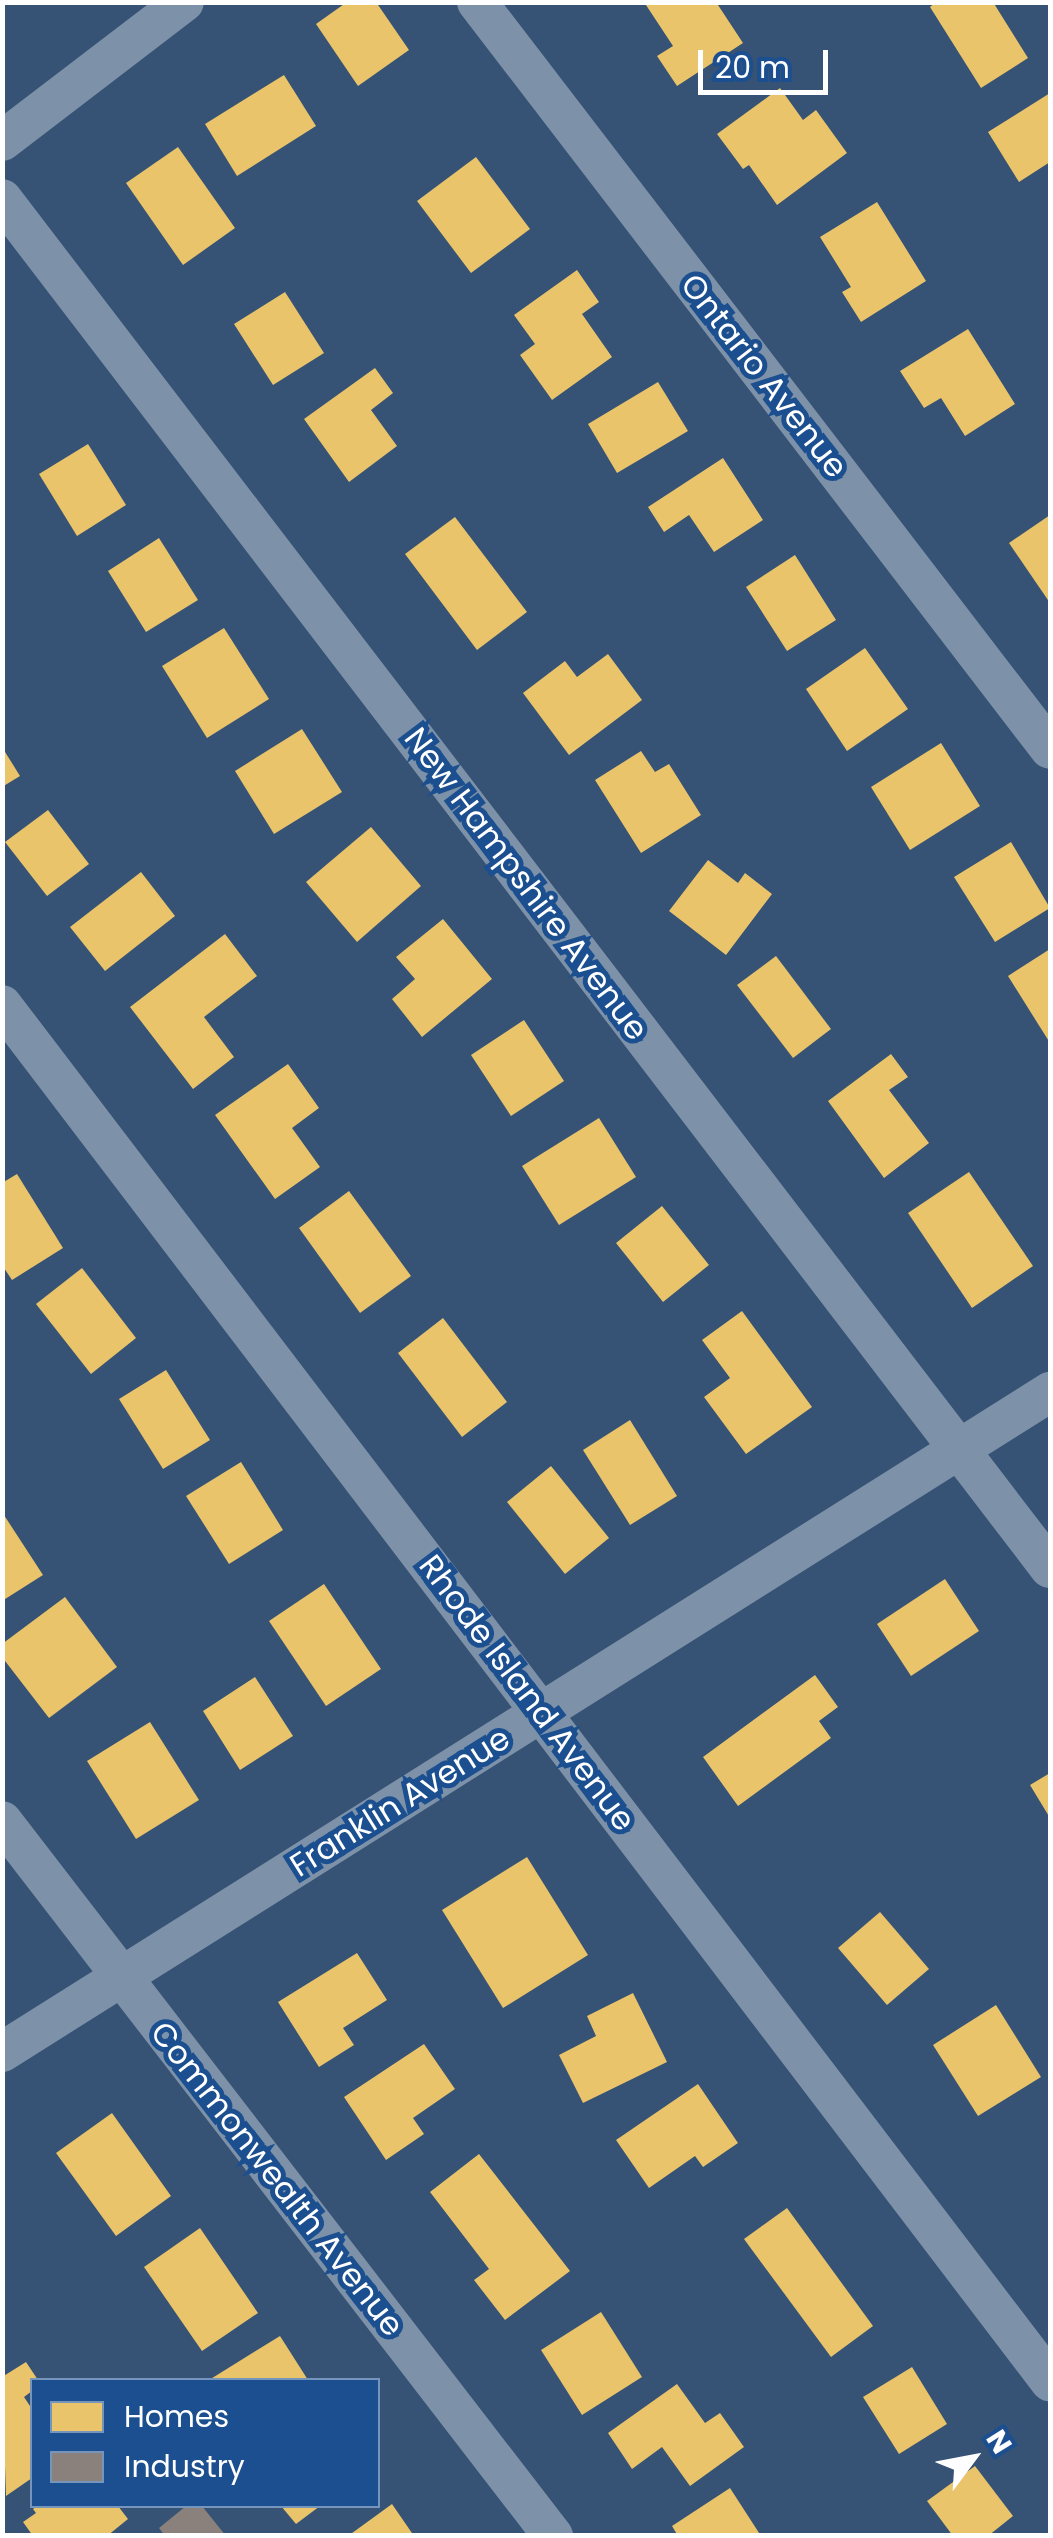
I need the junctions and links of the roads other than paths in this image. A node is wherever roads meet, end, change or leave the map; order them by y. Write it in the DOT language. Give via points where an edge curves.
graph roads {
  1 [pos="184,2"];
  2 [pos="477,2"];
  3 [pos="2,141"];
  4 [pos="2,200"];
  5 [pos="1050,749"];
  6 [pos="2,1005"];
  7 [pos="1050,1392"];
  8 [pos="960,1450"];
  9 [pos="1050,1568"];
  10 [pos="542,1713"];
  11 [pos="2,1821"];
  12 [pos="120,1976"];
  13 [pos="2,2052"];
  14 [pos="1050,2381"];
  15 [pos="553,2536"];
  1 -- 3 [label="street"];
  2 -- 5 [label="street, Ontario Avenue"];
  4 -- 8 [label="street, New Hampshire Avenue"];
  6 -- 10 [label="street, Rhode Island Avenue"];
  7 -- 8 [label="street, Franklin Avenue"];
  8 -- 9 [label="street, New Hampshire Avenue"];
  8 -- 10 [label="street, Franklin Avenue"];
  10 -- 12 [label="street, Franklin Avenue"];
  10 -- 14 [label="street, Rhode Island Avenue"];
  11 -- 12 [label="street, Commonwealth Avenue"];
  12 -- 13 [label="street, Franklin Avenue"];
  12 -- 15 [label="street, Commonwealth Avenue"];
}
